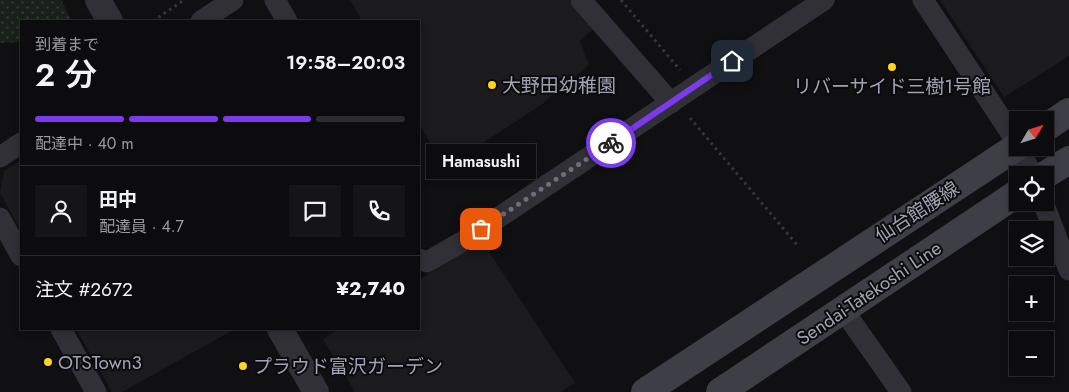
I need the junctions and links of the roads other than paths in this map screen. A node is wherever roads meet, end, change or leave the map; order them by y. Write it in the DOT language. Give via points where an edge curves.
graph roads {
  1 [pos="98,0"];
  2 [pos="233,0"];
  3 [pos="275,0"];
  4 [pos="581,0"];
  5 [pos="824,0"];
  6 [pos="924,0"];
  7 [pos="109,20"];
  8 [pos="203,20"];
  9 [pos="286,20"];
  10 [pos="679,97"];
  11 [pos="1069,112"];
  12 [pos="1054,122"];
  13 [pos="1009,132"];
  14 [pos="20,144"];
  15 [pos="1009,152"];
  16 [pos="0,157"];
  17 [pos="1069,160"];
  18 [pos="1054,169"];
  19 [pos="1009,199"];
  20 [pos="1046,211"];
  21 [pos="0,218"];
  22 [pos="20,254"];
  23 [pos="420,259"];
  24 [pos="1069,270"];
  25 [pos="844,311"];
  26 [pos="62,330"];
  27 [pos="281,330"];
  28 [pos="96,392"];
  29 [pos="316,392"];
  30 [pos="645,392"];
  31 [pos="720,392"];
  32 [pos="901,392"];
  1 -- 7 [label="street"];
  2 -- 8 [label="street"];
  3 -- 9 [label="street"];
  4 -- 10 [label="street"];
  5 -- 10 [label="street"];
  6 -- 13 [label="street"];
  10 -- 23 [label="street" via="458,244 427,262"];
  11 -- 12 [label="main road"];
  14 -- 16 [label="street"];
  15 -- 30 [label="main road"];
  17 -- 18 [label="main road"];
  19 -- 25 [label="main road, Sendai-Tatekoshi Line"];
  20 -- 24 [label="street"];
  21 -- 22 [label="street"];
  25 -- 31 [label="main road, Sendai-Tatekoshi Line"];
  25 -- 32 [label="street"];
  26 -- 28 [label="street"];
  27 -- 29 [label="street"];
}
